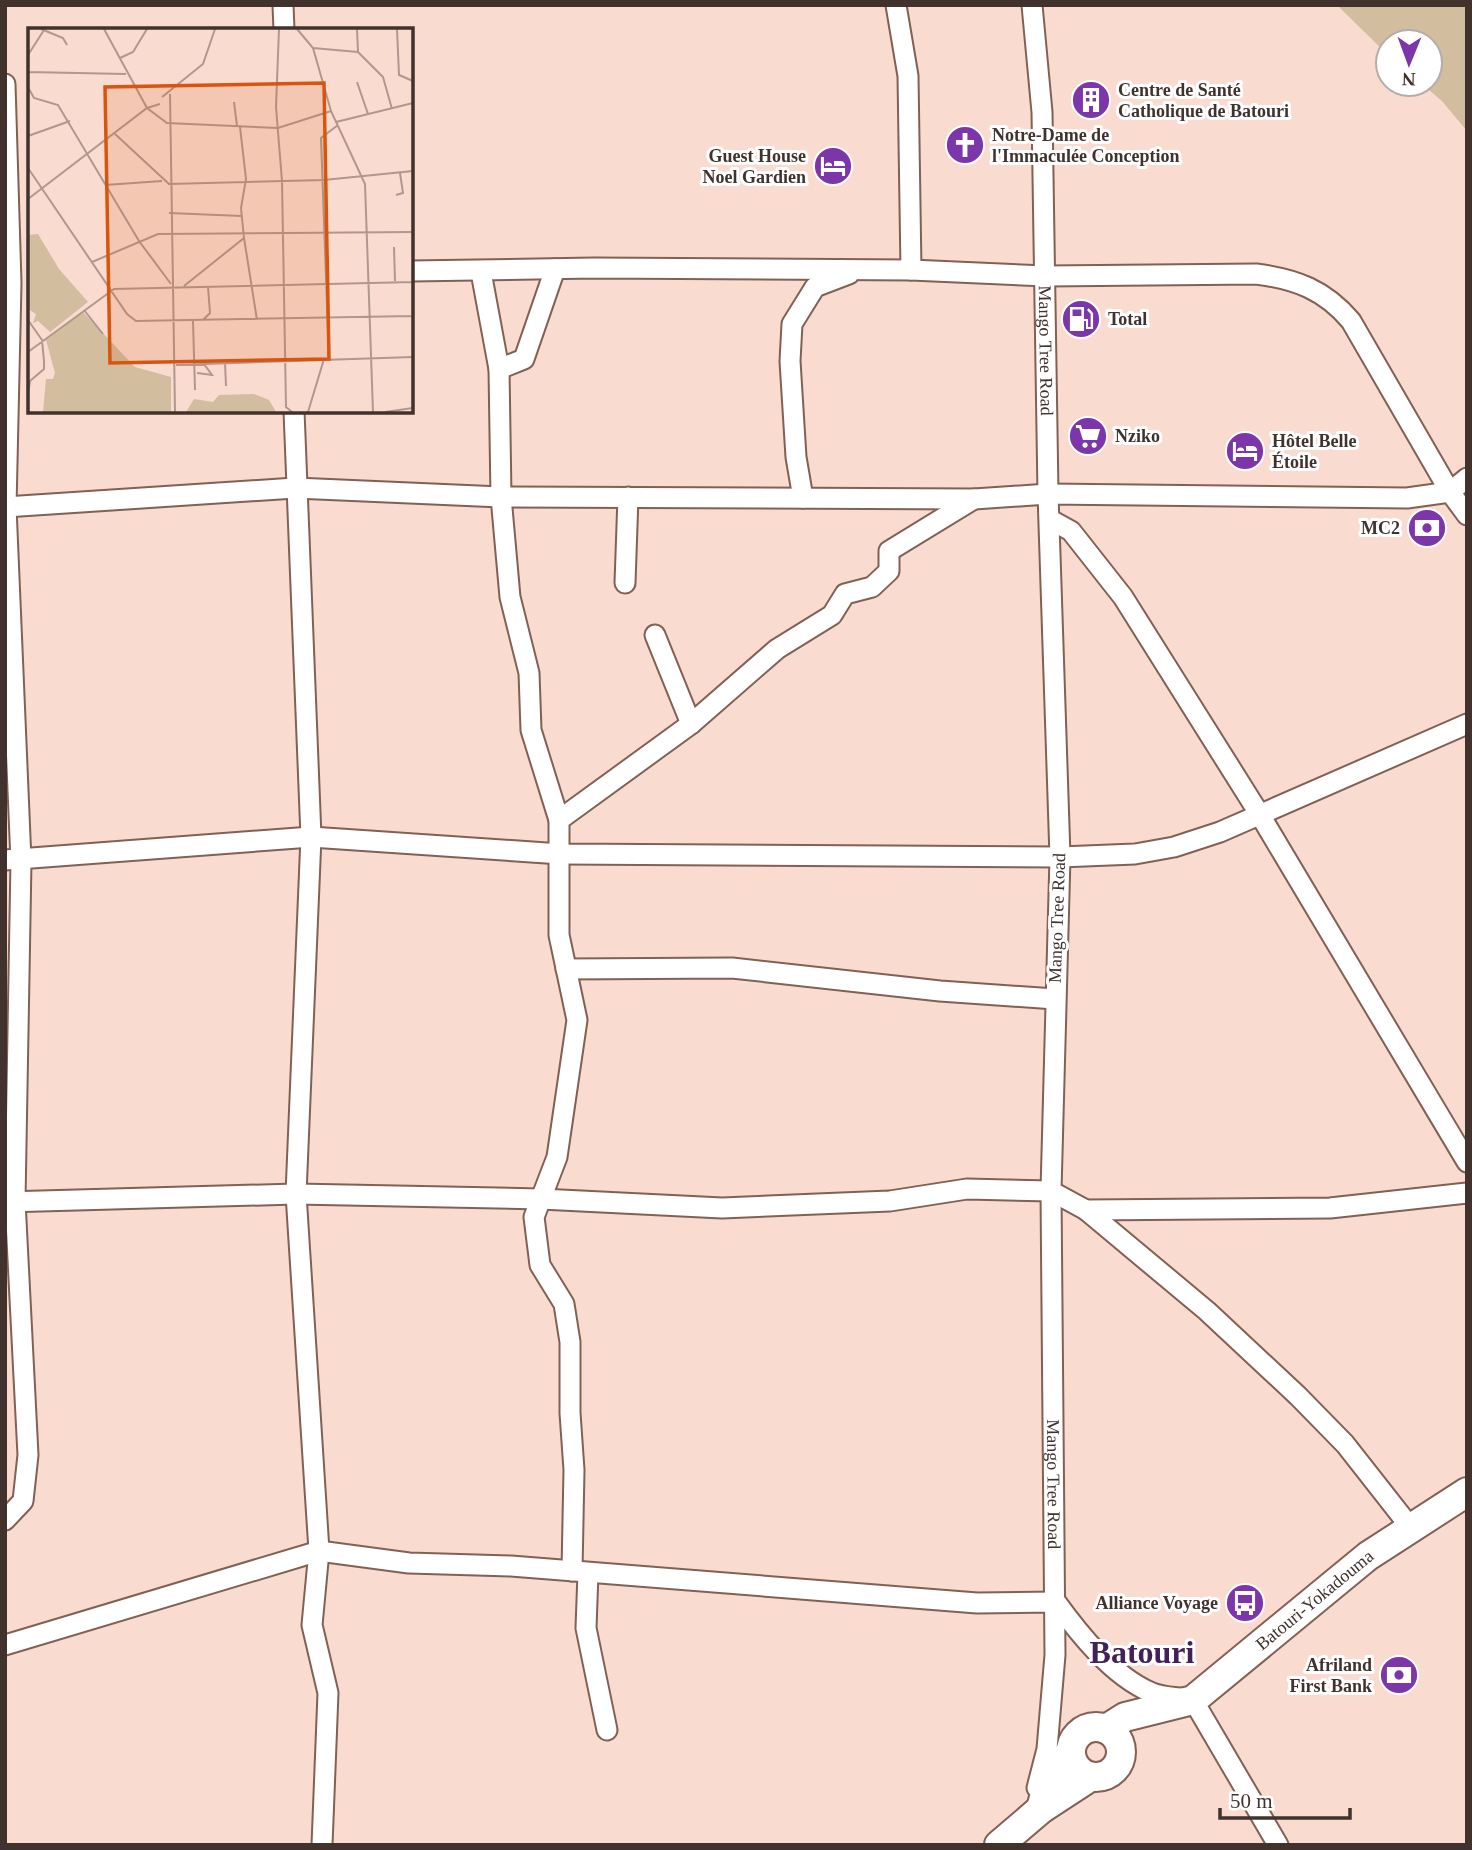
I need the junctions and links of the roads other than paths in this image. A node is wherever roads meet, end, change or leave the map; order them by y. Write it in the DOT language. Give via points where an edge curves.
graph roads {
  1 [pos="283,5"];
  2 [pos="896,5"];
  3 [pos="1032,5"];
  4 [pos="284,28"];
  5 [pos="5,84"];
  6 [pos="555,269"];
  7 [pos="859,270"];
  8 [pos="911,270"];
  9 [pos="413,271"];
  10 [pos="481,272"];
  11 [pos="1046,276"];
  12 [pos="15,282"];
  13 [pos="499,369"];
  14 [pos="294,413"];
  15 [pos="1467,478"];
  16 [pos="295,488"];
  17 [pos="1450,492"];
  18 [pos="1048,494"];
  19 [pos="501,497"];
  20 [pos="628,497"];
  21 [pos="803,498"];
  22 [pos="974,499"];
  23 [pos="6,507"];
  24 [pos="1467,515"];
  25 [pos="1051,520"];
  26 [pos="625,583"];
  27 [pos="655,635"];
  28 [pos="691,724"];
  29 [pos="1467,724"];
  30 [pos="1259,815"];
  31 [pos="559,820"];
  32 [pos="311,837"];
  33 [pos="561,854"];
  34 [pos="1060,857"];
  35 [pos="13,861"];
  36 [pos="566,969"];
  37 [pos="1055,999"];
  38 [pos="1467,1162"];
  39 [pos="1051,1191"];
  40 [pos="1467,1192"];
  41 [pos="296,1194"];
  42 [pos="541,1199"];
  43 [pos="10,1202"];
  44 [pos="1086,1210"];
  45 [pos="1467,1492"];
  46 [pos="5,1520"];
  47 [pos="1410,1528"];
  48 [pos="319,1551"];
  49 [pos="580,1572"];
  50 [pos="1056,1602"];
  51 [pos="5,1645"];
  52 [pos="1193,1699"];
  53 [pos="607,1730"];
  54 [pos="1114,1740"];
  55 [pos="1071,1751"];
  56 [pos="1090,1777"];
  57 [pos="1020,1827"];
  58 [pos="322,1845"];
  59 [pos="1278,1845"];
  1 -- 4 [label="street"];
  2 -- 8 [label="street" via="908,76"];
  3 -- 11 [label="street, Mango Tree Road" via="1042,112"];
  5 -- 12 [label="street"];
  6 -- 7 [label="street"];
  6 -- 10 [label="street"];
  6 -- 13 [label="street" via="524,359"];
  7 -- 8 [label="street"];
  7 -- 21 [label="street" via="815,287 792,324 795,443"];
  8 -- 11 [label="street"];
  9 -- 10 [label="street"];
  10 -- 13 [label="street"];
  11 -- 17 [label="street" via="1256,274 1290,278 1317,289 1351,321"];
  11 -- 18 [label="street, Mango Tree Road"];
  12 -- 23 [label="street"];
  13 -- 19 [label="street"];
  14 -- 16 [label="street"];
  15 -- 17 [label="street"];
  16 -- 19 [label="street"];
  16 -- 23 [label="street"];
  16 -- 32 [label="street"];
  17 -- 18 [label="street" via="1407,498"];
  17 -- 24 [label="street"];
  18 -- 22 [label="street"];
  18 -- 25 [label="street, Mango Tree Road"];
  19 -- 20 [label="street"];
  19 -- 31 [label="street" via="510,597 528,673 531,730"];
  20 -- 21 [label="street"];
  20 -- 26 [label="street"];
  21 -- 22 [label="street"];
  22 -- 28 [label="street" via="888,551 889,571 872,587 845,594 832,615 777,649"];
  23 -- 35 [label="street"];
  25 -- 30 [label="street" via="1071,531 1123,597"];
  25 -- 34 [label="street, Mango Tree Road"];
  27 -- 28 [label="street"];
  28 -- 31 [label="street"];
  29 -- 30 [label="street"];
  30 -- 34 [label="street" via="1161,850"];
  30 -- 38 [label="street"];
  31 -- 33 [label="street"];
  32 -- 33 [label="street"];
  32 -- 35 [label="street"];
  32 -- 41 [label="street"];
  33 -- 34 [label="street"];
  33 -- 36 [label="street" via="559,935"];
  34 -- 37 [label="street, Mango Tree Road"];
  35 -- 43 [label="street"];
  36 -- 37 [label="street" via="732,968"];
  36 -- 42 [label="street" via="577,1020 557,1157"];
  37 -- 39 [label="street, Mango Tree Road"];
  39 -- 42 [label="street" via="967,1189 890,1201 722,1208"];
  39 -- 44 [label="street"];
  39 -- 50 [label="street, Mango Tree Road"];
  40 -- 44 [label="street" via="1330,1208"];
  41 -- 42 [label="street"];
  41 -- 43 [label="street"];
  41 -- 48 [label="street"];
  42 -- 49 [label="street" via="534,1217 540,1265 564,1304 570,1342"];
  43 -- 46 [label="street" via="28,1455 23,1501"];
  44 -- 47 [label="street" via="1207,1311 1298,1396 1345,1444"];
  45 -- 47 [label="highway, Batouri-Yokadouma"];
  47 -- 52 [label="highway, Batouri-Yokadouma" via="1330,1586"];
  48 -- 49 [label="street" via="409,1563"];
  48 -- 51 [label="street"];
  48 -- 58 [label="street" via="312,1625 328,1693"];
  49 -- 50 [label="street" via="977,1603"];
  49 -- 53 [label="street" via="586,1628"];
  50 -- 52 [label="street" via="1080,1634 1137,1685 1152,1693"];
  50 -- 57 [label="street, Mango Tree Road" via="1047,1749 1039,1783"];
  52 -- 54 [label="highway, Batouri-Yokadouma" via="1125,1717"];
  52 -- 59 [label="street"];
  54 -- 55 [label="highway" via="1090,1728 1081,1732"];
  54 -- 56 [label="highway" via="1121,1761 1112,1773"];
  55 -- 56 [label="highway" via="1074,1765"];
  55 -- 57 [label="highway"];
  56 -- 57 [label="highway"];
}
